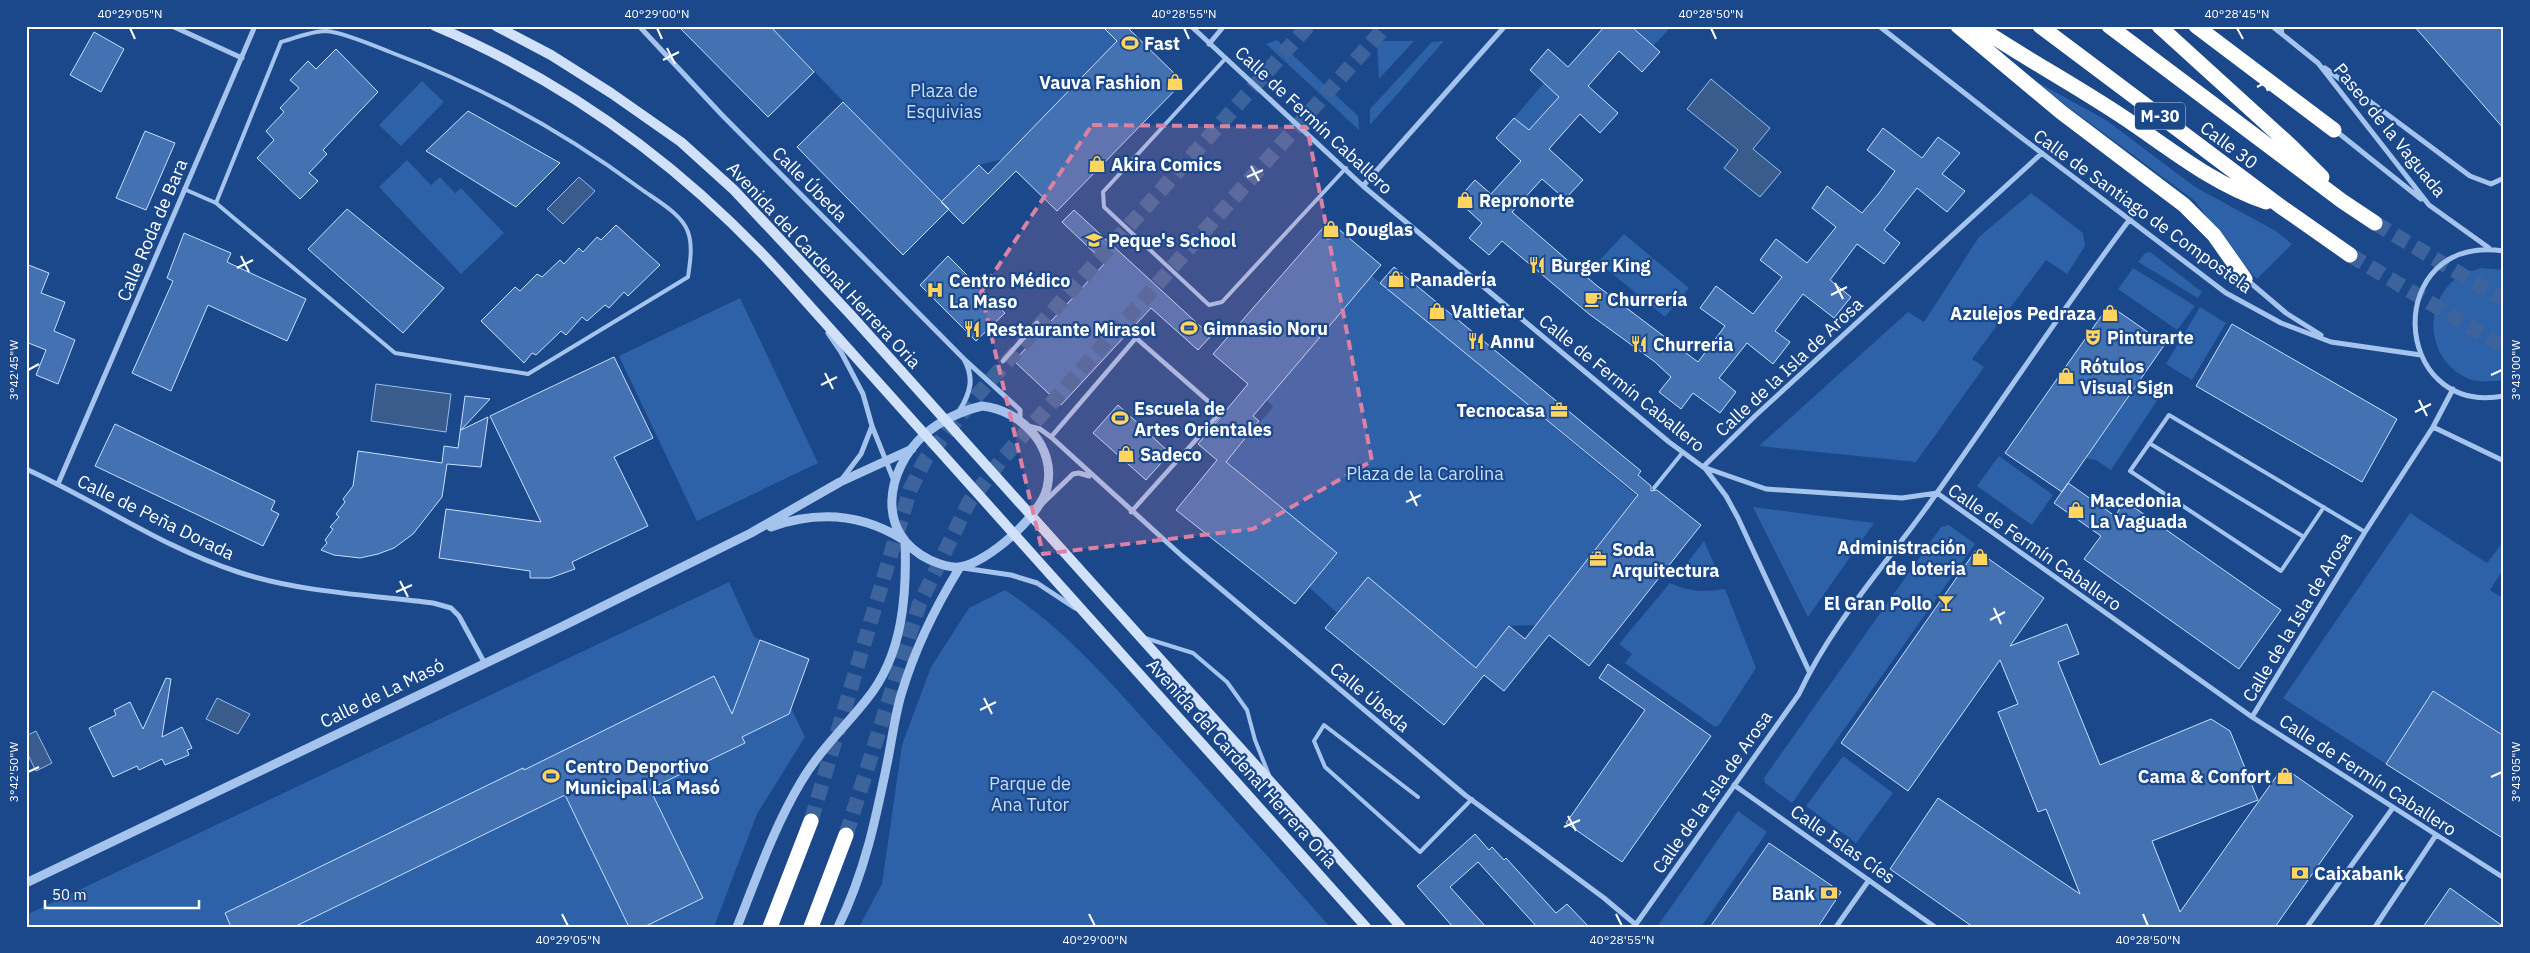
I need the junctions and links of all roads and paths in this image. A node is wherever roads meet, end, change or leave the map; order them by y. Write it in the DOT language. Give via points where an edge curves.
graph roads {
  1 [pos="172,26"];
  2 [pos="255,26"];
  3 [pos="435,26"];
  4 [pos="496,26"];
  5 [pos="639,26"];
  6 [pos="1190,26"];
  7 [pos="1224,26"];
  8 [pos="1505,26"];
  9 [pos="1879,26"];
  10 [pos="1958,26"];
  11 [pos="1977,26"];
  12 [pos="2040,26"];
  13 [pos="2109,26"];
  14 [pos="2159,26"];
  15 [pos="2196,26"];
  16 [pos="2272,26"];
  17 [pos="2282,26"];
  18 [pos="2282,34"];
  19 [pos="1209,44"];
  20 [pos="242,58"];
  21 [pos="1226,58"];
  22 [pos="2318,63"];
  23 [pos="2334,130"];
  24 [pos="2042,153"];
  25 [pos="1346,168"];
  26 [pos="2504,178"];
  27 [pos="1364,186"];
  28 [pos="184,189"];
  29 [pos="2342,201"];
  30 [pos="216,203"];
  31 [pos="2429,205"];
  32 [pos="2280,206"];
  33 [pos="2130,219"];
  34 [pos="2375,222"];
  35 [pos="2489,248"];
  36 [pos="2504,251"];
  37 [pos="2350,255"];
  38 [pos="2245,279"];
  39 [pos="809,306"];
  40 [pos="1037,323"];
  41 [pos="2331,342"];
  42 [pos="2420,355"];
  43 [pos="964,359"];
  44 [pos="1002,361"];
  45 [pos="2453,389"];
  46 [pos="2504,396"];
  47 [pos="959,412"];
  48 [pos="945,420"];
  49 [pos="1024,423"];
  50 [pos="872,426"];
  51 [pos="2432,427"];
  52 [pos="925,434"];
  53 [pos="1051,437"];
  54 [pos="2149,443"];
  55 [pos="912,449"];
  56 [pos="1683,452"];
  57 [pos="2504,461"];
  58 [pos="886,462"];
  59 [pos="1704,467"];
  60 [pos="26,469"];
  61 [pos="1096,480"];
  62 [pos="894,481"];
  63 [pos="840,482"];
  64 [pos="58,484"];
  65 [pos="1654,488"];
  66 [pos="1937,493"];
  67 [pos="2324,506"];
  68 [pos="1039,507"];
  69 [pos="1131,512"];
  70 [pos="1032,516"];
  71 [pos="2365,532"];
  72 [pos="751,533"];
  73 [pos="1014,533"];
  74 [pos="2304,537"];
  75 [pos="905,541"];
  76 [pos="960,567"];
  77 [pos="1094,621"];
  78 [pos="1140,636"];
  79 [pos="484,662"];
  80 [pos="1809,671"];
  81 [pos="2252,717"];
  82 [pos="1734,784"];
  83 [pos="1276,788"];
  84 [pos="1418,797"];
  85 [pos="1472,799"];
  86 [pos="2392,808"];
  87 [pos="811,821"];
  88 [pos="846,835"];
  89 [pos="2436,835"];
  90 [pos="2504,878"];
  91 [pos="1870,880"];
  92 [pos="26,883"];
  93 [pos="1634,926"];
  94 [pos="737,927"];
  95 [pos="770,927"];
  96 [pos="810,927"];
  97 [pos="838,927"];
  98 [pos="1366,927"];
  99 [pos="1401,927"];
  100 [pos="1836,927"];
  101 [pos="1935,927"];
  102 [pos="2307,927"];
  103 [pos="2375,927"];
  1 -- 20 [label="street"];
  2 -- 20 [label="street, Calle Roda de Bara"];
  3 -- 39 [label="main road, Avenida del Cardenal Herrera Oria" via="518,66 657,156 757,248"];
  4 -- 48 [label="main road, Avenida del Cardenal Herrera Oria" via="551,55 611,93 681,142 709,166 761,217"];
  5 -- 43 [label="street, Calle Úbeda" via="722,115"];
  6 -- 19 [label="street, Calle de Fermín Caballero"];
  7 -- 19 [label="street"];
  8 -- 27 [label="street"];
  9 -- 24 [label="street, Calle de Santiago de Compostela"];
  10 -- 38 [label="highway" via="2061,112 2184,205 2214,235"];
  11 -- 32 [label="highway" via="2126,119 2185,162 2250,196"];
  12 -- 32 [label="highway, Calle 30 / M-30"];
  13 -- 29 [label="highway, Calle 30 / M-30"];
  14 -- 29 [label="highway" via="2291,146"];
  15 -- 23 [label="highway"];
  16 -- 18 [label="street, Paseo de la Vaguada"];
  17 -- 18 [label="lane"];
  18 -- 22 [label="street, Paseo de la Vaguada"];
  19 -- 21 [label="street, Calle de Fermín Caballero"];
  20 -- 28 [label="street, Calle Roda de Bara"];
  21 -- 25 [label="street, Calle de Fermín Caballero"];
  21 -- 25 [label="lane" via="1103,192 1104,207 1209,305 1222,302"];
  22 -- 26 [label="street" via="2470,176 2491,184"];
  22 -- 31 [label="street, Paseo de la Vaguada"];
  23 -- 31 [label="street"];
  24 -- 33 [label="street, Calle de Santiago de Compostela"];
  24 -- 59 [label="street, Calle de la Isla de Arosa" via="1755,416"];
  25 -- 27 [label="street, Calle de Fermín Caballero"];
  27 -- 56 [label="street, Calle de Fermín Caballero"];
  28 -- 30 [label="lane"];
  28 -- 64 [label="street, Calle Roda de Bara"];
  29 -- 34 [label="highway, Calle 30 / M-30"];
  30 -- 30 [label="lane" via="396,353 528,374 688,277 692,257 688,232 676,216 602,161 540,122 419,63 325,31 281,42"];
  31 -- 35 [label="street, Paseo de la Vaguada"];
  32 -- 37 [label="highway, Calle 30 / M-30"];
  33 -- 41 [label="street, Calle de Santiago de Compostela" via="2226,293 2281,323"];
  33 -- 66 [label="street, Calle de la Isla de Arosa"];
  35 -- 36 [label="street"];
  35 -- 42 [label="street" via="2467,251 2448,260 2420,292 2414,313 2414,334"];
  38 -- 41 [label="street" via="2286,314"];
  39 -- 50 [label="street, Avenida del Cardenal Herrera Oria" via="841,352 863,394"];
  39 -- 52 [label="main road, Avenida del Cardenal Herrera Oria"];
  40 -- 44 [label="street"];
  41 -- 42 [label="street, Calle de Santiago de Compostela"];
  42 -- 45 [label="street" via="2429,369"];
  43 -- 47 [label="street, Calle Úbeda" via="971,371 971,385"];
  43 -- 49 [label="street, Calle Úbeda" via="1020,410"];
  45 -- 46 [label="street" via="2472,396"];
  45 -- 51 [label="street, Calle de la Isla de Arosa"];
  47 -- 48 [label="street, Avenida del Cardenal Herrera Oria"];
  47 -- 49 [label="street, Avenida del Cardenal Herrera Oria" via="982,406 994,407"];
  48 -- 52 [label="street, Avenida del Cardenal Herrera Oria"];
  48 -- 70 [label="main road, Avenida del Cardenal Herrera Oria"];
  49 -- 53 [label="street, Calle Úbeda"];
  49 -- 68 [label="street" via="1044,452 1047,488"];
  50 -- 58 [label="street, Avenida del Cardenal Herrera Oria"];
  50 -- 63 [label="street, Calle de La Masó" via="861,454"];
  51 -- 57 [label="street"];
  51 -- 71 [label="street, Calle de la Isla de Arosa"];
  52 -- 55 [label="street, Avenida del Cardenal Herrera Oria"];
  52 -- 73 [label="main road, Avenida del Cardenal Herrera Oria"];
  53 -- 61 [label="street, Calle Úbeda"];
  53 -- 69 [label="street" via="1136,338 1217,409 1220,412"];
  54 -- 67 [label="lane, Calle de la Isla de Arosa" via="2169,415"];
  54 -- 74 [label="lane"];
  54 -- 74 [label="lane, Calle de la Isla de Arosa" via="2130,471 2281,571"];
  55 -- 58 [label="street, Calle de La Masó"];
  55 -- 62 [label="street, Avenida del Cardenal Herrera Oria"];
  56 -- 59 [label="street, Calle de Fermín Caballero"];
  56 -- 65 [label="lane"];
  58 -- 62 [label="street, Avenida del Cardenal Herrera Oria"];
  58 -- 63 [label="street, Calle de La Masó"];
  59 -- 66 [label="street, Calle de Fermín Caballero" via="1766,489 1902,498"];
  59 -- 80 [label="street" via="1738,518"];
  60 -- 64 [label="street, Calle de Peña Dorada"];
  61 -- 68 [label="street, Calle Úbeda" via="1086,474 1073,474"];
  61 -- 69 [label="street, Calle Úbeda"];
  62 -- 75 [label="street, Avenida del Cardenal Herrera Oria" via="892,514"];
  63 -- 72 [label="street, Calle de La Masó"];
  64 -- 79 [label="street, Calle de Peña Dorada" via="202,559 238,572 285,584 451,608 459,616"];
  66 -- 80 [label="street, Calle de la Isla de Arosa"];
  66 -- 81 [label="street, Calle de Fermín Caballero"];
  67 -- 71 [label="lane, Calle de la Isla de Arosa"];
  67 -- 74 [label="lane, Calle de la Isla de Arosa"];
  68 -- 70 [label="street"];
  69 -- 85 [label="street, Calle Úbeda"];
  70 -- 73 [label="street"];
  70 -- 78 [label="main road, Avenida del Cardenal Herrera Oria"];
  71 -- 81 [label="street, Calle de la Isla de Arosa"];
  72 -- 75 [label="street, Calle de La Masó" via="789,520 831,515 873,524"];
  72 -- 79 [label="street, Calle de La Masó"];
  73 -- 76 [label="street" via="988,553"];
  73 -- 77 [label="main road, Avenida del Cardenal Herrera Oria"];
  75 -- 76 [label="street, Avenida del Cardenal Herrera Oria" via="920,556 936,563"];
  75 -- 94 [label="street" via="905,603 884,673 868,698 802,779 781,816"];
  76 -- 77 [label="street, Avenida del Cardenal Herrera Oria" via="1011,575 1037,583"];
  76 -- 97 [label="street" via="934,609 918,645 901,696 875,822 855,892"];
  77 -- 98 [label="main road, Avenida del Cardenal Herrera Oria"];
  78 -- 83 [label="main road, Avenida del Cardenal Herrera Oria"];
  78 -- 83 [label="lane, Avenida del Cardenal Herrera Oria" via="1192,654 1227,682 1247,710 1264,765"];
  79 -- 92 [label="street, Calle de La Masó"];
  80 -- 82 [label="street, Calle de la Isla de Arosa" via="1798,694"];
  81 -- 86 [label="street, Calle de Fermín Caballero"];
  82 -- 91 [label="street, Calle Islas Cíes"];
  82 -- 93 [label="street, Calle de la Isla de Arosa"];
  83 -- 99 [label="main road, Avenida del Cardenal Herrera Oria"];
  84 -- 85 [label="lane" via="1324,725 1314,741 1325,767 1420,852"];
  85 -- 93 [label="street, Calle Úbeda" via="1604,898"];
  86 -- 89 [label="street, Calle de Fermín Caballero"];
  86 -- 102 [label="street"];
  87 -- 95 [label="highway"];
  88 -- 96 [label="highway"];
  89 -- 90 [label="street, Calle de Fermín Caballero"];
  89 -- 103 [label="street"];
  91 -- 100 [label="street"];
  91 -- 101 [label="street, Calle Islas Cíes"];
}
